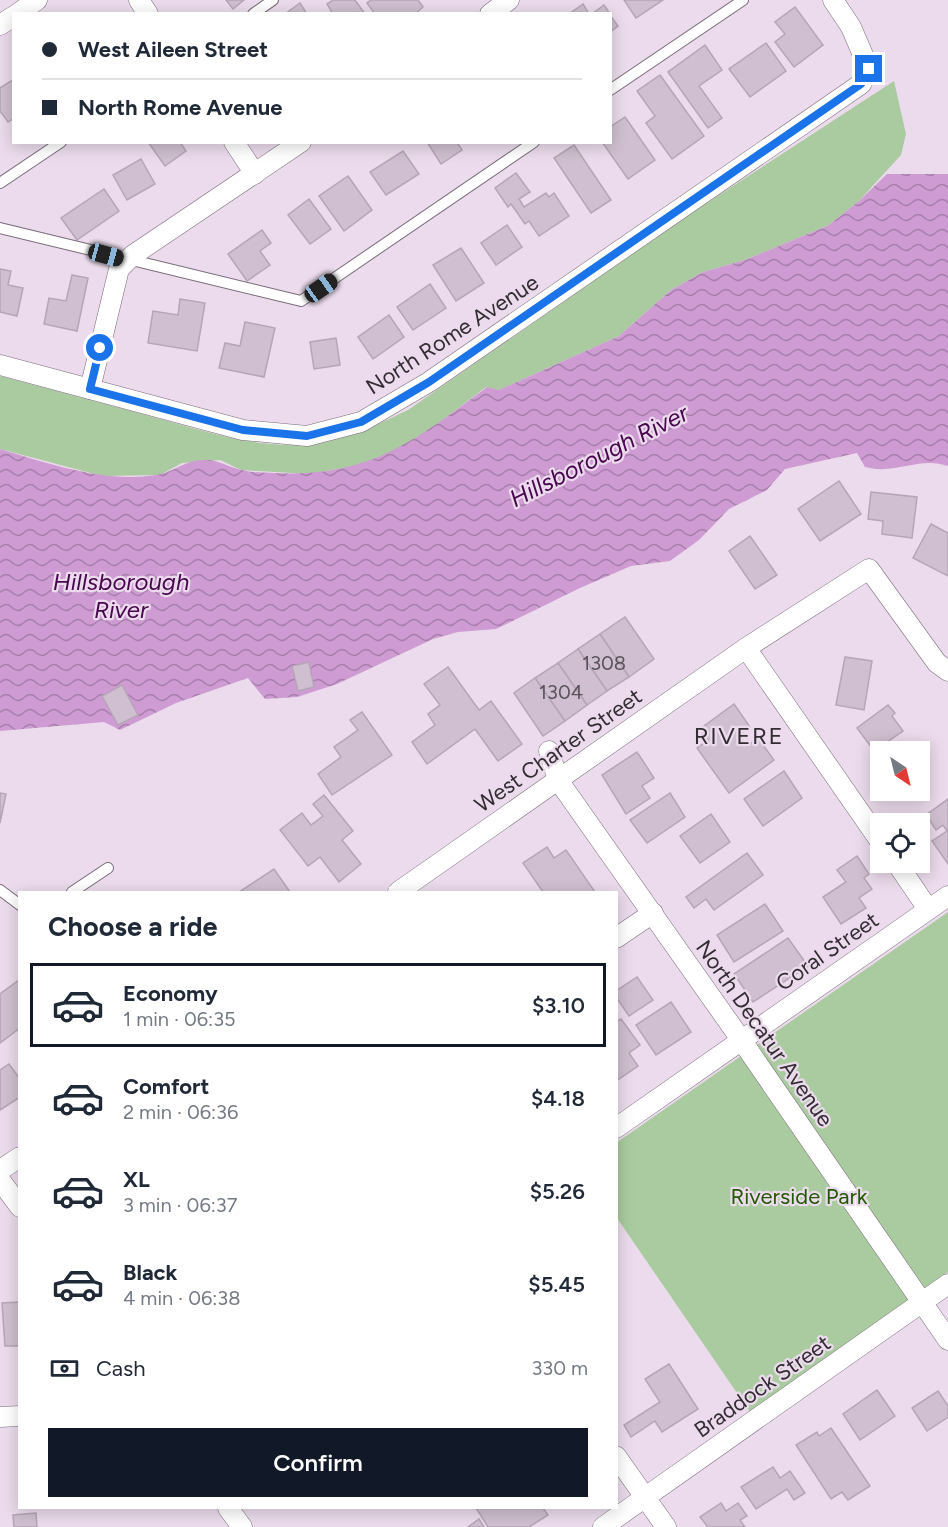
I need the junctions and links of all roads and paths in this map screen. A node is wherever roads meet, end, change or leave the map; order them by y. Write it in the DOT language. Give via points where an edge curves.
graph roads {
  1 [pos="37,0"];
  2 [pos="273,0"];
  3 [pos="509,0"];
  4 [pos="743,0"];
  5 [pos="833,0"];
  6 [pos="20,12"];
  7 [pos="256,12"];
  8 [pos="493,12"];
  9 [pos="612,89"];
  10 [pos="58,144"];
  11 [pos="235,144"];
  12 [pos="298,144"];
  13 [pos="531,144"];
  14 [pos="255,174"];
  15 [pos="0,183"];
  16 [pos="0,228"];
  17 [pos="128,260"];
  18 [pos="0,364"];
  19 [pos="90,389"];
  20 [pos="746,648"];
  21 [pos="948,671"];
  22 [pos="549,751"];
  23 [pos="558,780"];
  24 [pos="870,827"];
  25 [pos="108,868"];
  26 [pos="903,873"];
  27 [pos="0,890"];
  28 [pos="74,891"];
  29 [pos="399,891"];
  30 [pos="948,896"];
  31 [pos="18,904"];
  32 [pos="928,909"];
  33 [pos="653,913"];
  34 [pos="618,937"];
  35 [pos="742,1041"];
  36 [pos="618,1127"];
  37 [pos="18,1158"];
  38 [pos="0,1170"];
  39 [pos="0,1180"];
  40 [pos="18,1204"];
  41 [pos="948,1284"];
  42 [pos="922,1303"];
  43 [pos="948,1340"];
  44 [pos="18,1416"];
  45 [pos="0,1417"];
  46 [pos="618,1459"];
  47 [pos="646,1497"];
  48 [pos="229,1509"];
  49 [pos="242,1527"];
  50 [pos="603,1527"];
  51 [pos="666,1527"];
  1 -- 6 [label="street"];
  2 -- 7 [label="lane"];
  3 -- 8 [label="street"];
  4 -- 9 [label="lane"];
  5 -- 19 [label="street, North Rome Avenue" via="851,27 869,69 861,84 429,382 361,422 307,436 243,430"];
  10 -- 15 [label="lane"];
  11 -- 14 [label="street"];
  12 -- 14 [label="street"];
  13 -- 17 [label="lane" via="301,301"];
  14 -- 17 [label="street"];
  16 -- 17 [label="lane"];
  17 -- 19 [label="street" via="119,269"];
  18 -- 19 [label="street, North Rome Avenue"];
  20 -- 21 [label="street, West Charter Street" via="869,569 937,663"];
  20 -- 23 [label="street, West Charter Street"];
  20 -- 24 [label="street"];
  22 -- 23 [label="street, North Decatur Avenue"];
  23 -- 29 [label="street, West Charter Street"];
  23 -- 33 [label="street, North Decatur Avenue"];
  25 -- 28 [label="lane"];
  26 -- 32 [label="street"];
  27 -- 31 [label="lane"];
  30 -- 32 [label="street, Coral Street"];
  32 -- 35 [label="street, Coral Street"];
  33 -- 34 [label="street"];
  33 -- 35 [label="street, North Decatur Avenue"];
  35 -- 36 [label="street, Coral Street"];
  35 -- 42 [label="street, North Decatur Avenue"];
  37 -- 38 [label="street"];
  39 -- 40 [label="street"];
  41 -- 42 [label="street, Braddock Street"];
  42 -- 43 [label="street, North Decatur Avenue"];
  42 -- 47 [label="street, Braddock Street"];
  44 -- 45 [label="street"];
  46 -- 47 [label="street"];
  47 -- 50 [label="street, Braddock Street"];
  47 -- 51 [label="street"];
  48 -- 49 [label="street"];
}
